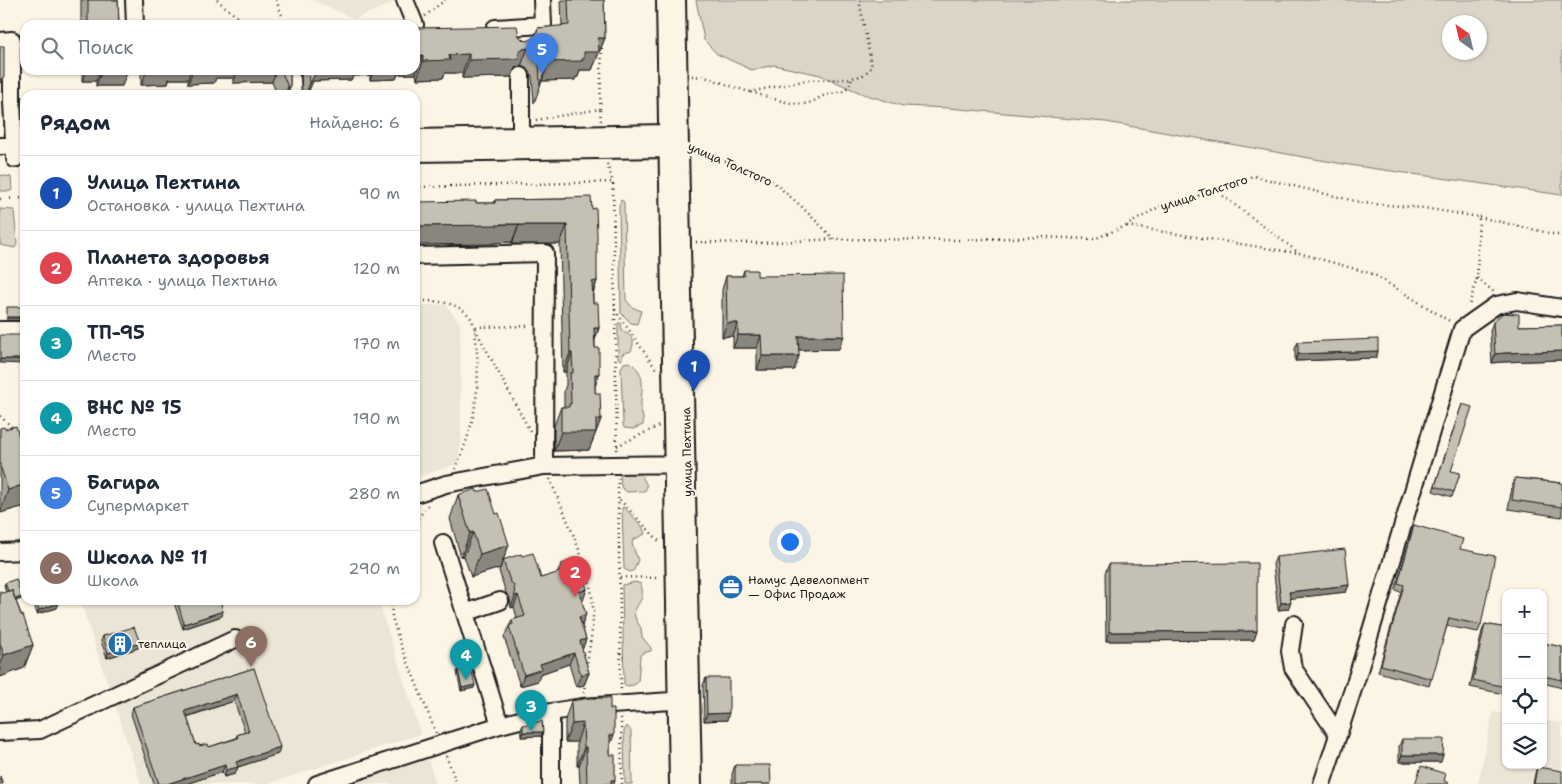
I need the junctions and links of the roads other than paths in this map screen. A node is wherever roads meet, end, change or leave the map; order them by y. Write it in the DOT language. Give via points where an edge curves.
graph roads {
  1 [pos="134,0"];
  2 [pos="405,0"];
  3 [pos="542,0"];
  4 [pos="665,0"];
  5 [pos="677,0"];
  6 [pos="135,20"];
  7 [pos="415,20"];
  8 [pos="483,28"];
  9 [pos="0,41"];
  10 [pos="521,76"];
  11 [pos="521,137"];
  12 [pos="420,138"];
  13 [pos="671,141"];
  14 [pos="13,152"];
  15 [pos="420,152"];
  16 [pos="420,256"];
  17 [pos="1562,308"];
  18 [pos="0,330"];
  19 [pos="20,330"];
  20 [pos="546,463"];
  21 [pos="680,464"];
  22 [pos="420,492"];
  23 [pos="443,543"];
  24 [pos="20,551"];
  25 [pos="0,552"];
  26 [pos="500,601"];
  27 [pos="464,613"];
  28 [pos="1294,624"];
  29 [pos="235,639"];
  30 [pos="684,700"];
  31 [pos="551,712"];
  32 [pos="500,725"];
  33 [pos="0,732"];
  34 [pos="1338,735"];
  35 [pos="317,784"];
  36 [pos="551,784"];
  37 [pos="678,784"];
  38 [pos="693,784"];
  39 [pos="1322,784"];
  1 -- 6 [label="street"];
  2 -- 7 [label="street"];
  3 -- 8 [label="street" via="543,25 521,34"];
  4 -- 13 [label="street, улица Пехтина"];
  5 -- 13 [label="street, улица Пехтина" via="679,75"];
  9 -- 14 [label="street" via="12,40"];
  10 -- 11 [label="street"];
  11 -- 12 [label="street"];
  11 -- 13 [label="street"];
  11 -- 15 [label="street"];
  13 -- 21 [label="street, улица Пехтина"];
  13 -- 21 [label="street, улица Пехтина" via="682,241"];
  16 -- 20 [label="street" via="545,253"];
  17 -- 34 [label="street" via="1517,301 1496,305 1462,328"];
  18 -- 19 [label="street"];
  20 -- 21 [label="street"];
  20 -- 22 [label="street"];
  21 -- 30 [label="street, улица Пехтина"];
  23 -- 27 [label="street"];
  24 -- 25 [label="street"];
  26 -- 27 [label="street"];
  27 -- 32 [label="street"];
  28 -- 34 [label="street" via="1290,651 1293,668"];
  29 -- 33 [label="street" via="40,730"];
  30 -- 31 [label="street"];
  30 -- 37 [label="street, улица Пехтина"];
  30 -- 38 [label="street, улица Пехтина"];
  31 -- 32 [label="street"];
  31 -- 36 [label="street"];
  32 -- 35 [label="street"];
  34 -- 39 [label="street"];
}
